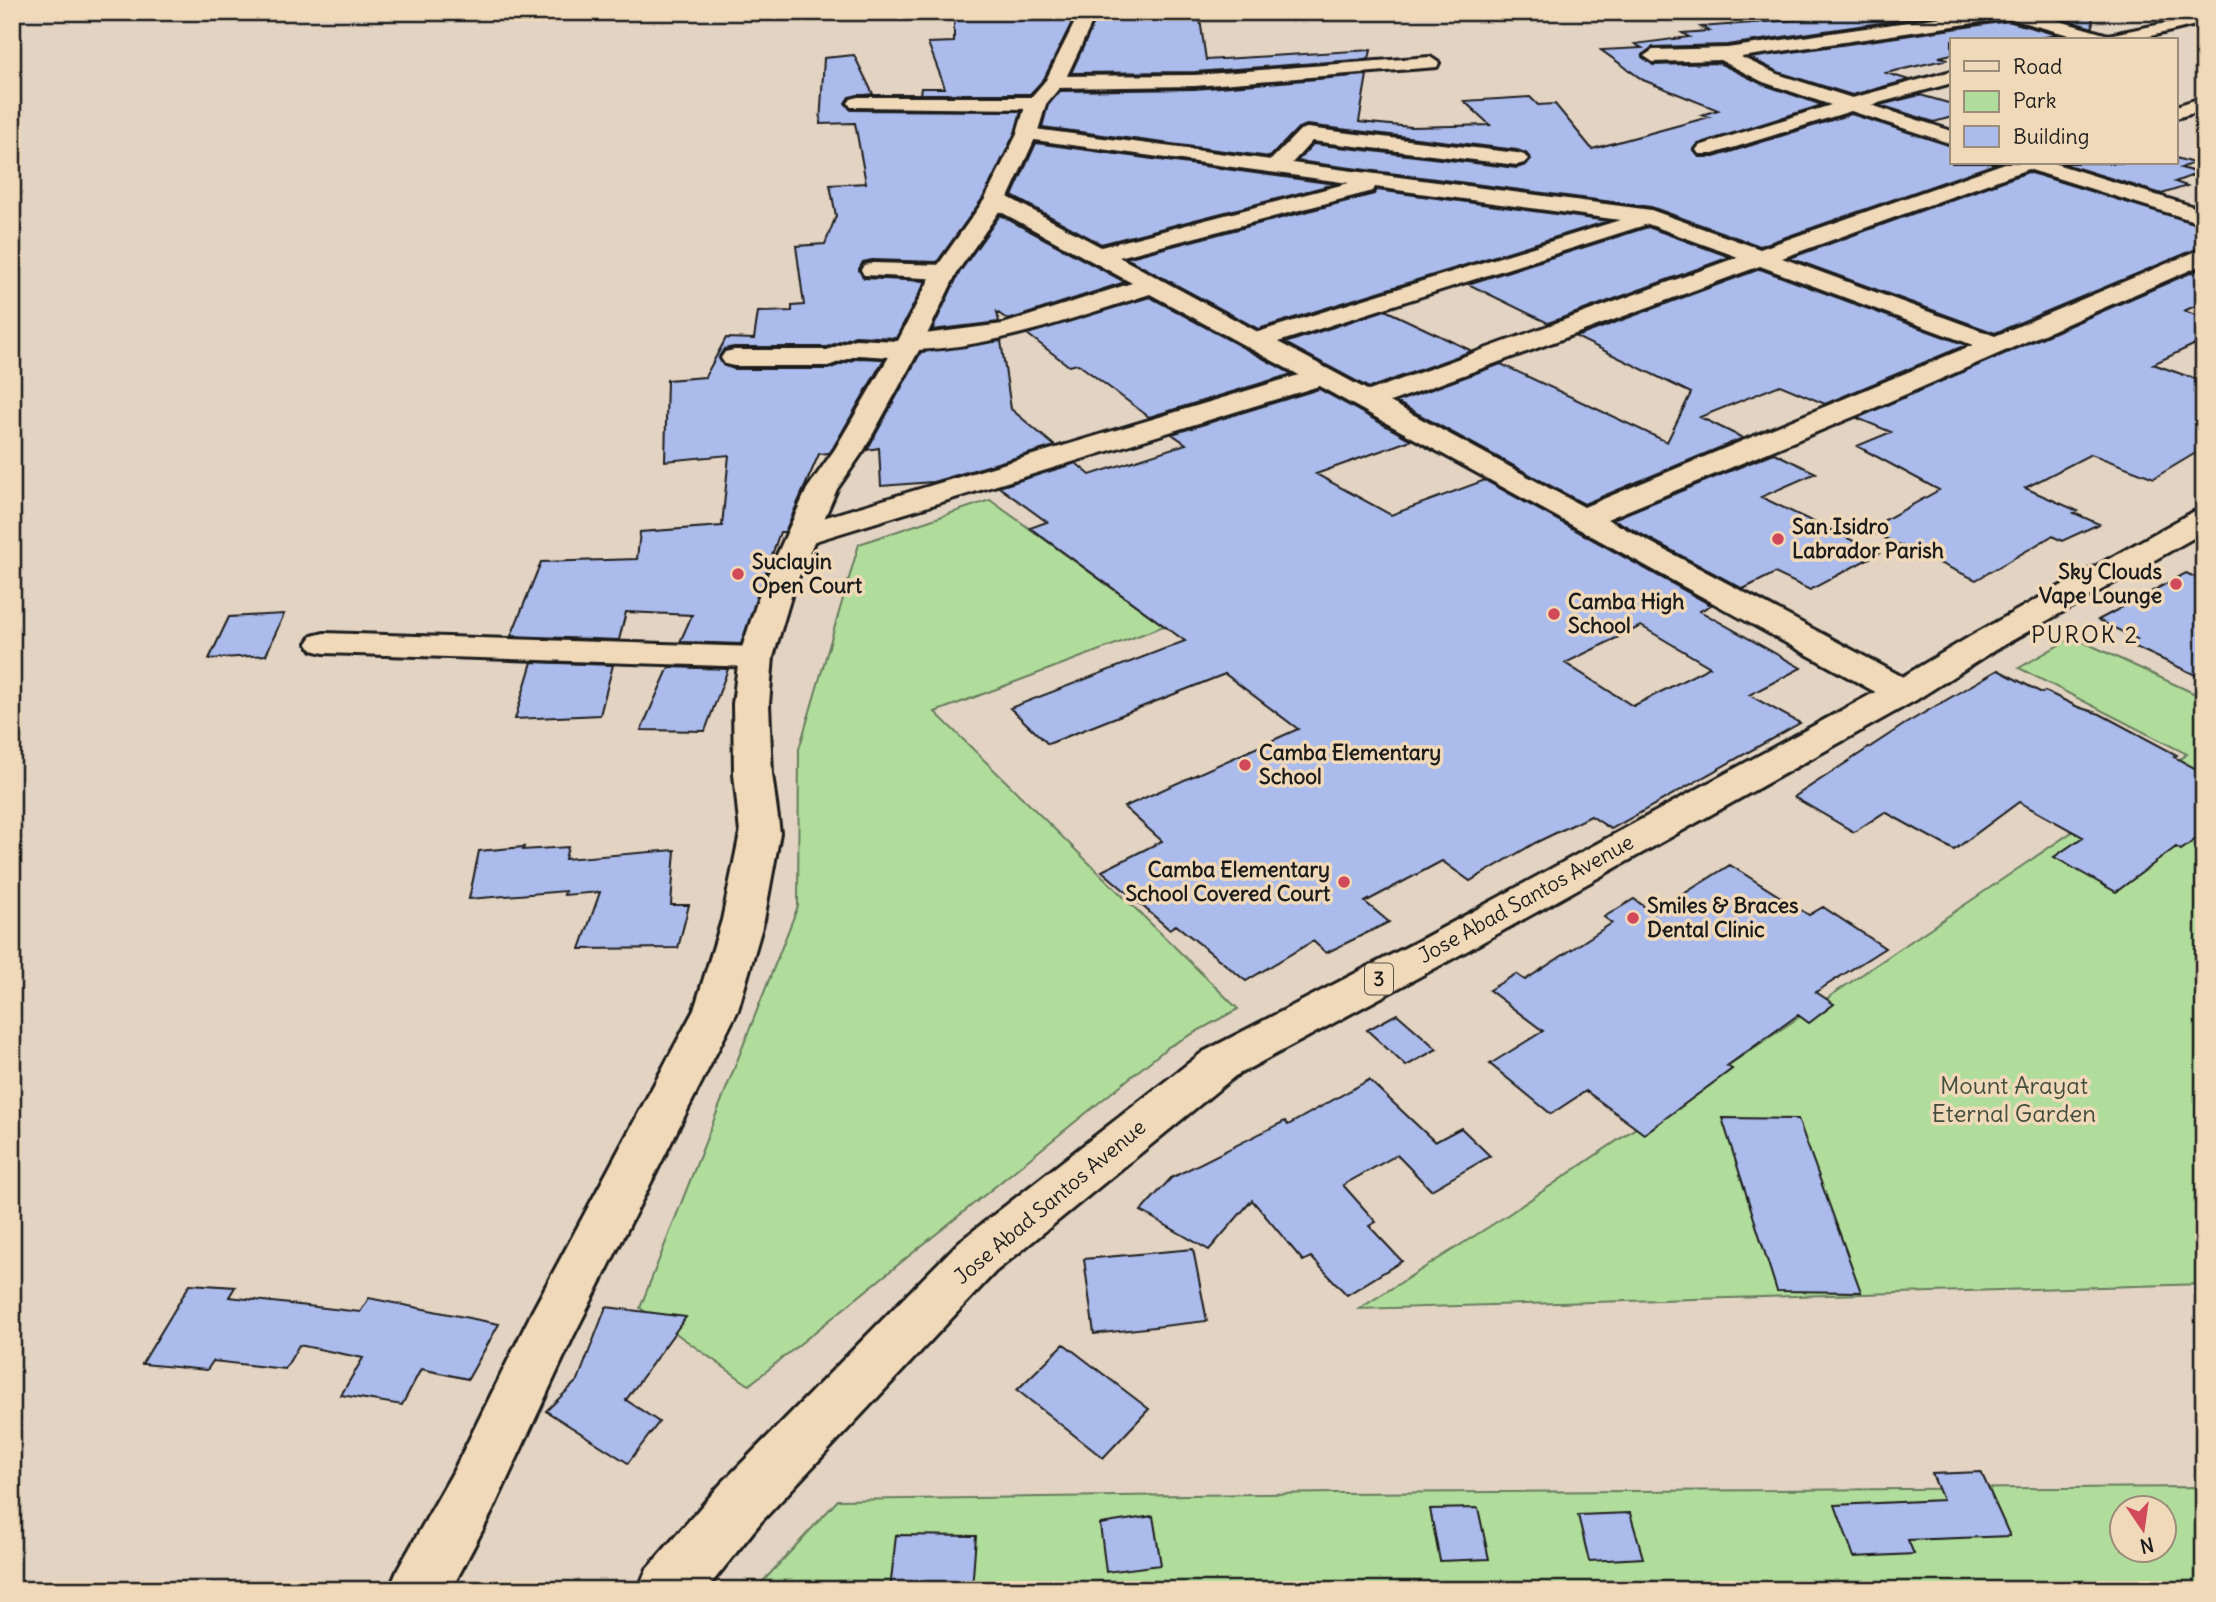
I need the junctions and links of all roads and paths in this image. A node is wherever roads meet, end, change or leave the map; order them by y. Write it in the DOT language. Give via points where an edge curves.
graph roads {
  1 [pos="1090,12"];
  2 [pos="2161,12"];
  3 [pos="1981,14"];
  4 [pos="2200,23"];
  5 [pos="2099,38"];
  6 [pos="2121,38"];
  7 [pos="1727,54"];
  8 [pos="1653,56"];
  9 [pos="1430,64"];
  10 [pos="1950,78"];
  11 [pos="858,103"];
  12 [pos="2204,103"];
  13 [pos="1851,106"];
  14 [pos="1039,107"];
  15 [pos="2178,112"];
  16 [pos="1950,137"];
  17 [pos="1706,150"];
  18 [pos="1517,159"];
  19 [pos="2021,164"];
  20 [pos="2035,164"];
  21 [pos="1276,167"];
  22 [pos="1377,182"];
  23 [pos="996,200"];
  24 [pos="1651,217"];
  25 [pos="2204,217"];
  26 [pos="1100,256"];
  27 [pos="2204,256"];
  28 [pos="1763,259"];
  29 [pos="873,270"];
  30 [pos="945,272"];
  31 [pos="1155,284"];
  32 [pos="1258,341"];
  33 [pos="1993,344"];
  34 [pos="908,346"];
  35 [pos="734,358"];
  36 [pos="1322,377"];
  37 [pos="1366,402"];
  38 [pos="1581,519"];
  39 [pos="2204,519"];
  40 [pos="804,534"];
  41 [pos="324,643"];
  42 [pos="756,657"];
  43 [pos="1903,692"];
  44 [pos="419,1590"];
  45 [pos="668,1590"];
  1 -- 14 [label="main road"];
  2 -- 4 [label="main road"];
  3 -- 5 [label="main road" via="2021,14"];
  3 -- 7 [label="main road"];
  4 -- 6 [label="main road"];
  7 -- 8 [label="main road"];
  7 -- 13 [label="main road" via="1770,78"];
  9 -- 14 [label="main road" via="1120,84"];
  10 -- 13 [label="main road"];
  11 -- 14 [label="main road"];
  12 -- 15 [label="main road"];
  13 -- 16 [label="main road"];
  13 -- 17 [label="main road"];
  14 -- 21 [label="main road"];
  14 -- 23 [label="main road"];
  18 -- 21 [label="main road" via="1307,134"];
  19 -- 28 [label="main road"];
  20 -- 25 [label="main road"];
  21 -- 22 [label="main road"];
  22 -- 24 [label="main road"];
  22 -- 26 [label="main road"];
  23 -- 26 [label="main road"];
  23 -- 30 [label="main road"];
  24 -- 28 [label="main road"];
  24 -- 32 [label="main road"];
  26 -- 31 [label="main road"];
  27 -- 33 [label="main road"];
  28 -- 33 [label="main road"];
  28 -- 37 [label="main road" via="1641,298"];
  29 -- 30 [label="main road"];
  30 -- 34 [label="main road"];
  31 -- 32 [label="main road"];
  31 -- 34 [label="main road" via="1007,331"];
  32 -- 36 [label="main road"];
  33 -- 38 [label="main road"];
  34 -- 35 [label="main road" via="849,349 828,358"];
  34 -- 40 [label="main road" via="822,489"];
  36 -- 37 [label="main road"];
  36 -- 40 [label="main road"];
  37 -- 38 [label="main road"];
  38 -- 43 [label="main road"];
  39 -- 43 [label="main road, Jose Abad Santos Avenue / 3"];
  40 -- 42 [label="main road" via="777,590"];
  41 -- 42 [label="main road"];
  42 -- 44 [label="main road" via="751,704 760,833 743,920 716,1010"];
  43 -- 45 [label="main road, Jose Abad Santos Avenue / 3" via="1219,1064 977,1257 740,1504"];
}
